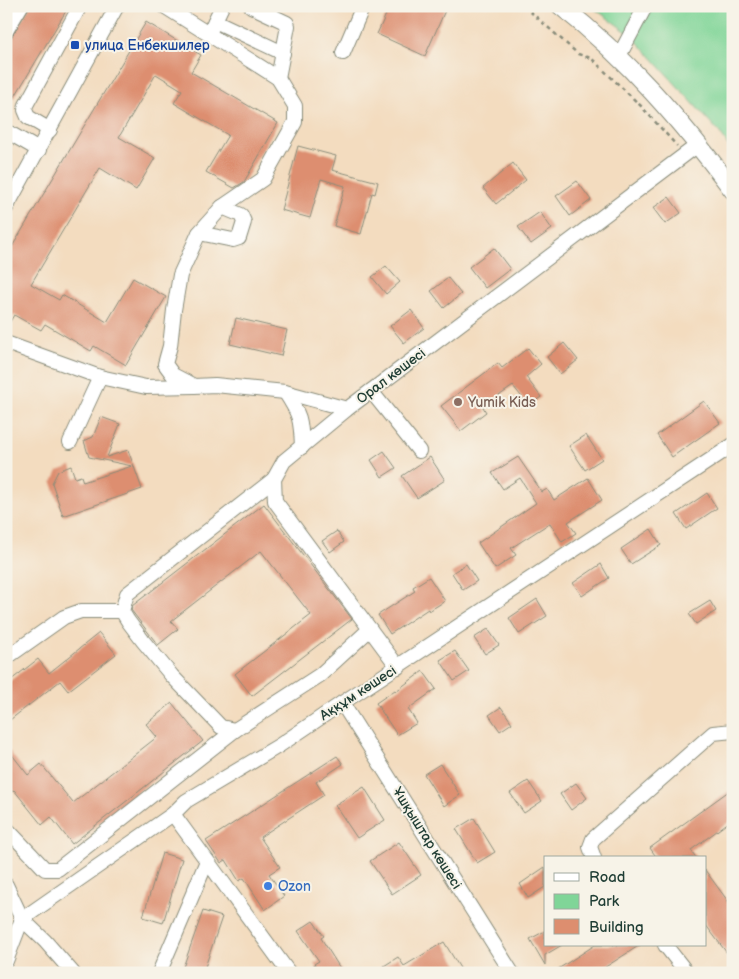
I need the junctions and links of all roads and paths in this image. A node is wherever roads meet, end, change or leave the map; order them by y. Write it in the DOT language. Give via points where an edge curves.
graph roads {
  1 [pos="21,6"];
  2 [pos="80,6"];
  3 [pos="116,6"];
  4 [pos="164,6"];
  5 [pos="222,6"];
  6 [pos="251,6"];
  7 [pos="363,6"];
  8 [pos="524,6"];
  9 [pos="561,6"];
  10 [pos="643,6"];
  11 [pos="215,21"];
  12 [pos="6,31"];
  13 [pos="208,34"];
  14 [pos="283,53"];
  15 [pos="343,53"];
  16 [pos="619,56"];
  17 [pos="278,78"];
  18 [pos="50,130"];
  19 [pos="6,131"];
  20 [pos="692,149"];
  21 [pos="39,150"];
  22 [pos="733,190"];
  23 [pos="222,207"];
  24 [pos="6,208"];
  25 [pos="200,233"];
  26 [pos="6,343"];
  27 [pos="100,377"];
  28 [pos="194,386"];
  29 [pos="371,390"];
  30 [pos="285,392"];
  31 [pos="347,409"];
  32 [pos="70,442"];
  33 [pos="733,445"];
  34 [pos="302,446"];
  35 [pos="419,451"];
  36 [pos="274,479"];
  37 [pos="122,611"];
  38 [pos="370,629"];
  39 [pos="6,658"];
  40 [pos="398,667"];
  41 [pos="342,703"];
  42 [pos="235,730"];
  43 [pos="733,731"];
  44 [pos="173,814"];
  45 [pos="6,828"];
  46 [pos="593,856"];
  47 [pos="207,860"];
  48 [pos="58,869"];
  49 [pos="6,885"];
  50 [pos="70,885"];
  51 [pos="22,919"];
  52 [pos="666,946"];
  53 [pos="6,961"];
  54 [pos="73,973"];
  55 [pos="159,973"];
  56 [pos="289,973"];
  57 [pos="512,973"];
  58 [pos="687,973"];
  1 -- 12 [label="street"];
  2 -- 18 [label="street" via="26,105 28,117"];
  3 -- 18 [label="street"];
  4 -- 13 [label="street"];
  5 -- 11 [label="street"];
  6 -- 14 [label="street" via="287,23"];
  7 -- 15 [label="street"];
  8 -- 20 [label="path" via="578,54 590,58"];
  9 -- 16 [label="main road"];
  10 -- 16 [label="street"];
  11 -- 13 [label="street"];
  11 -- 14 [label="street"];
  13 -- 17 [label="street"];
  14 -- 17 [label="street"];
  16 -- 20 [label="main road" via="667,106"];
  17 -- 23 [label="street" via="295,106 295,122 263,179"];
  18 -- 21 [label="street"];
  19 -- 21 [label="street"];
  20 -- 22 [label="main road"];
  20 -- 29 [label="street, Орал көшесі"];
  21 -- 24 [label="street"];
  23 -- 25 [label="street"];
  23 -- 25 [label="street" via="241,216 244,222 239,238 233,240"];
  25 -- 28 [label="street" via="180,274 165,364 173,375"];
  26 -- 27 [label="street"];
  27 -- 28 [label="street" via="146,387"];
  27 -- 32 [label="street"];
  28 -- 30 [label="street"];
  29 -- 31 [label="street, Орал көшесі"];
  29 -- 35 [label="street"];
  30 -- 31 [label="street"];
  30 -- 34 [label="street" via="298,411"];
  31 -- 34 [label="street, Орал көшесі"];
  33 -- 40 [label="street, Аққұм көшесі"];
  34 -- 36 [label="street, Орал көшесі" via="284,461"];
  36 -- 37 [label="street, Орал көшесі" via="127,594"];
  36 -- 38 [label="street" via="275,501"];
  37 -- 39 [label="street" via="81,611 64,617"];
  37 -- 42 [label="street" via="172,676 221,727"];
  38 -- 40 [label="street"];
  38 -- 42 [label="street" via="320,675"];
  40 -- 41 [label="street, Аққұм көшесі"];
  41 -- 44 [label="street, Аққұм көшесі" via="280,745 186,801"];
  41 -- 57 [label="street, Ұшқыштар көшесі"];
  42 -- 48 [label="street"];
  43 -- 46 [label="street" via="713,734 593,839 590,847"];
  44 -- 47 [label="street"];
  44 -- 50 [label="street, Аққұм көшесі"];
  45 -- 48 [label="street" via="45,869"];
  47 -- 55 [label="street"];
  47 -- 56 [label="street"];
  48 -- 50 [label="street"];
  49 -- 51 [label="street"];
  50 -- 51 [label="street, Аққұм көшесі"];
  51 -- 53 [label="street"];
  51 -- 54 [label="street"];
  52 -- 58 [label="street"];
}
